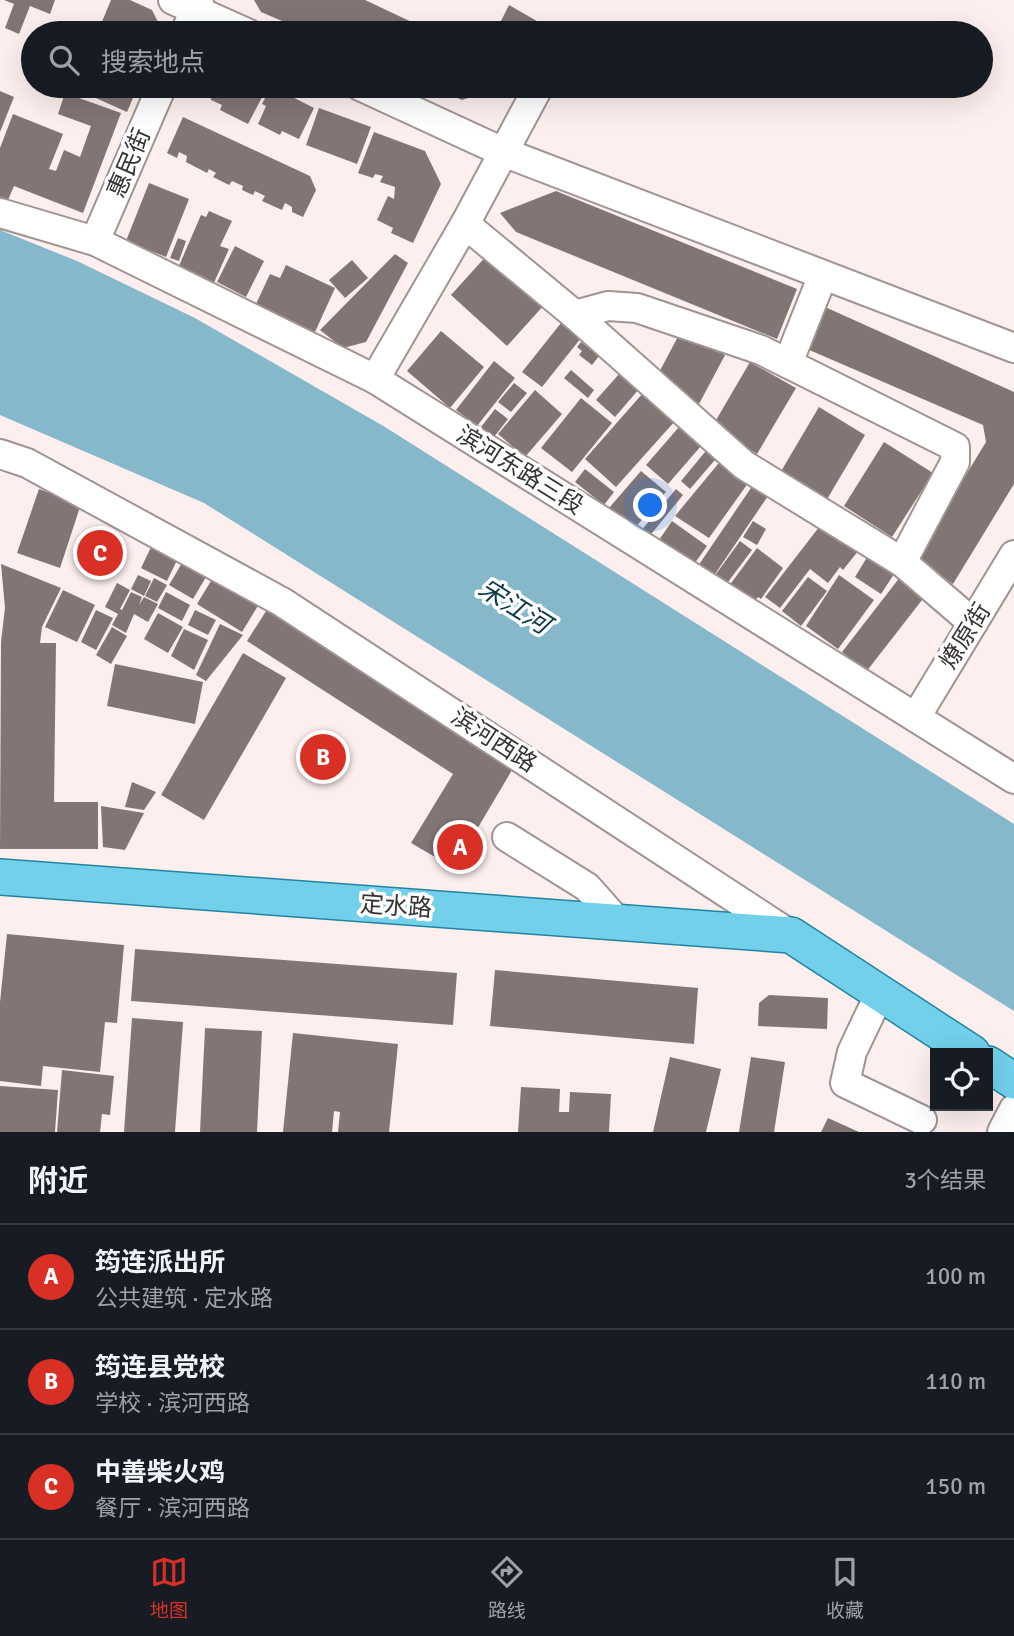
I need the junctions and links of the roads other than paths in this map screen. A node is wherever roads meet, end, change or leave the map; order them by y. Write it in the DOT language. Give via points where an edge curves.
graph roads {
  1 [pos="188,11"];
  2 [pos="215,21"];
  3 [pos="157,98"];
  4 [pos="386,98"];
  5 [pos="532,98"];
  6 [pos="503,152"];
  7 [pos="0,214"];
  8 [pos="465,224"];
  9 [pos="95,241"];
  10 [pos="823,275"];
  11 [pos="575,315"];
  12 [pos="1014,348"];
  13 [pos="788,363"];
  14 [pos="375,379"];
  15 [pos="0,454"];
  16 [pos="1014,555"];
  17 [pos="902,562"];
  18 [pos="973,623"];
  19 [pos="916,717"];
  20 [pos="1014,779"];
  21 [pos="507,837"];
  22 [pos="0,877"];
  23 [pos="618,922"];
  24 [pos="791,935"];
  25 [pos="880,993"];
  26 [pos="964,1048"];
  27 [pos="993,1067"];
  28 [pos="1014,1081"];
  29 [pos="1014,1108"];
  30 [pos="922,1120"];
  31 [pos="1002,1132"];
  1 -- 2 [label="street"];
  3 -- 9 [label="street, 惠民街"];
  4 -- 6 [label="street"];
  5 -- 6 [label="street"];
  6 -- 8 [label="street"];
  6 -- 10 [label="street"];
  7 -- 9 [label="street, 滨河东路三段"];
  8 -- 11 [label="street"];
  8 -- 14 [label="street"];
  9 -- 14 [label="street, 滨河东路三段"];
  10 -- 12 [label="street"];
  10 -- 13 [label="street"];
  11 -- 13 [label="street" via="608,306 637,308"];
  11 -- 17 [label="street" via="744,465"];
  13 -- 17 [label="street" via="955,447 955,462"];
  14 -- 19 [label="street, 滨河东路三段"];
  15 -- 24 [label="street, 滨河西路" via="27,463 282,602"];
  16 -- 18 [label="street, 燎原街"];
  17 -- 18 [label="street"];
  18 -- 19 [label="street, 燎原街"];
  19 -- 20 [label="street, 滨河东路三段"];
  21 -- 23 [label="street" via="587,887"];
  22 -- 23 [label="main road, 定水路"];
  23 -- 24 [label="main road, 定水路"];
  24 -- 25 [label="main road, 滨河西路"];
  25 -- 26 [label="main road, 滨河西路"];
  25 -- 30 [label="street" via="852,1052 845,1083"];
  27 -- 28 [label="main road"];
  29 -- 31 [label="street"];
}
